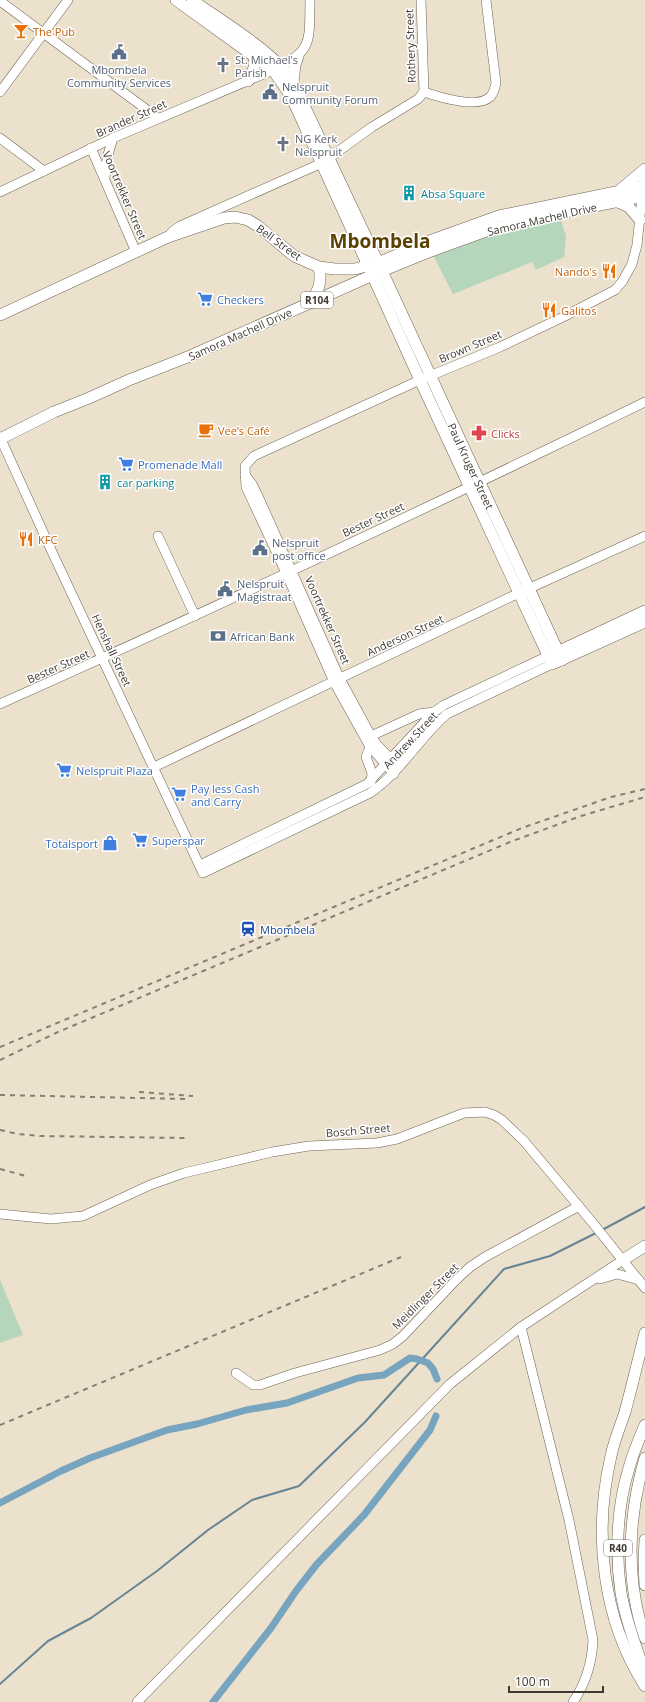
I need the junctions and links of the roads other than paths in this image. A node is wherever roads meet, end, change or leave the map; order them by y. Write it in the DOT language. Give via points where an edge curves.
graph roads {
  1 [pos="68,0"];
  2 [pos="176,0"];
  3 [pos="192,0"];
  4 [pos="310,0"];
  5 [pos="421,0"];
  6 [pos="486,0"];
  7 [pos="0,1"];
  8 [pos="44,33"];
  9 [pos="256,56"];
  10 [pos="298,56"];
  11 [pos="277,68"];
  12 [pos="248,81"];
  13 [pos="293,82"];
  14 [pos="0,92"];
  15 [pos="424,92"];
  16 [pos="158,118"];
  17 [pos="0,138"];
  18 [pos="113,138"];
  19 [pos="91,148"];
  20 [pos="325,161"];
  21 [pos="645,169"];
  22 [pos="44,171"];
  23 [pos="105,180"];
  24 [pos="644,191"];
  25 [pos="0,192"];
  26 [pos="618,196"];
  27 [pos="642,216"];
  28 [pos="168,237"];
  29 [pos="136,252"];
  30 [pos="319,267"];
  31 [pos="375,269"];
  32 [pos="310,303"];
  33 [pos="0,315"];
  34 [pos="425,378"];
  35 [pos="645,402"];
  36 [pos="0,438"];
  37 [pos="245,475"];
  38 [pos="475,485"];
  39 [pos="158,536"];
  40 [pos="645,536"];
  41 [pos="290,572"];
  42 [pos="524,591"];
  43 [pos="645,611"];
  44 [pos="195,616"];
  45 [pos="645,622"];
  46 [pos="555,658"];
  47 [pos="103,659"];
  48 [pos="337,680"];
  49 [pos="0,704"];
  50 [pos="434,712"];
  51 [pos="371,736"];
  52 [pos="370,747"];
  53 [pos="388,762"];
  54 [pos="154,767"];
  55 [pos="396,771"];
  56 [pos="371,782"];
  57 [pos="201,869"];
  58 [pos="579,1206"];
  59 [pos="0,1214"];
  60 [pos="645,1246"];
  61 [pos="623,1260"];
  62 [pos="639,1280"];
  63 [pos="587,1284"];
  64 [pos="645,1288"];
  65 [pos="521,1327"];
  66 [pos="645,1333"];
  67 [pos="236,1374"];
  68 [pos="645,1425"];
  69 [pos="645,1458"];
  70 [pos="645,1540"];
  71 [pos="645,1585"];
  72 [pos="645,1638"];
  73 [pos="645,1672"];
  74 [pos="645,1686"];
  75 [pos="137,1702"];
  76 [pos="573,1702"];
  1 -- 8 [label="street"];
  2 -- 9 [label="main road"];
  3 -- 11 [label="main road" via="264,51"];
  4 -- 10 [label="street" via="307,46"];
  5 -- 15 [label="street, Rothery Street"];
  6 -- 15 [label="street" via="496,83 493,93 482,101 468,102"];
  7 -- 8 [label="street"];
  8 -- 14 [label="street"];
  8 -- 16 [label="street"];
  9 -- 11 [label="main road"];
  9 -- 12 [label="main road"];
  10 -- 11 [label="street, Brander Street"];
  10 -- 13 [label="main road"];
  11 -- 12 [label="street, Brander Street"];
  11 -- 13 [label="main road"];
  11 -- 20 [label="main road"];
  12 -- 16 [label="street, Brander Street"];
  13 -- 20 [label="main road"];
  15 -- 20 [label="street, Bell Street" via="418,99 372,127"];
  16 -- 18 [label="street, Brander Street"];
  17 -- 22 [label="street"];
  18 -- 19 [label="street, Brander Street"];
  18 -- 23 [label="street" via="107,158"];
  19 -- 22 [label="street, Brander Street"];
  19 -- 23 [label="street, Voortrekker Street"];
  20 -- 28 [label="street, Bell Street" via="180,226"];
  20 -- 31 [label="main road, Paul Kruger Street"];
  21 -- 24 [label="street, Brown Street"];
  21 -- 26 [label="main road"];
  22 -- 25 [label="street, Brander Street"];
  23 -- 29 [label="street, Voortrekker Street"];
  24 -- 26 [label="main road, Samora Machell Drive / R104"];
  24 -- 27 [label="street, Brown Street"];
  26 -- 27 [label="main road"];
  26 -- 31 [label="main road, Samora Machell Drive / R104" via="495,228"];
  27 -- 34 [label="street, Brown Street" via="632,264 615,290 500,347"];
  28 -- 29 [label="main road, Bell Street / R104"];
  28 -- 30 [label="main road, Bell Street / R104" via="224,218 235,217 248,220 294,256"];
  29 -- 33 [label="main road, Bell Street / R104"];
  30 -- 31 [label="main road, Bell Street / R104"];
  30 -- 32 [label="main road" via="320,286"];
  31 -- 32 [label="main road, Samora Machell Drive / R104"];
  31 -- 34 [label="main road, Paul Kruger Street"];
  32 -- 36 [label="main road, Samora Machell Drive / R104" via="54,412"];
  34 -- 37 [label="street, Brown Street" via="254,456 246,463"];
  34 -- 38 [label="main road, Paul Kruger Street"];
  35 -- 38 [label="street, Bester Street"];
  36 -- 47 [label="street, Henshall Street"];
  37 -- 41 [label="street, Voortrekker Street" via="246,487"];
  38 -- 41 [label="street, Bester Street"];
  38 -- 42 [label="main road, Paul Kruger Street"];
  39 -- 44 [label="street"];
  40 -- 42 [label="street, Anderson Street"];
  41 -- 44 [label="street, Bester Street"];
  41 -- 48 [label="street, Voortrekker Street"];
  42 -- 46 [label="main road, Paul Kruger Street"];
  42 -- 48 [label="street, Anderson Street"];
  43 -- 46 [label="main road, Andrew Street"];
  44 -- 47 [label="street, Bester Street"];
  45 -- 46 [label="main road, Andrew Street"];
  46 -- 50 [label="street, Andrew Street" via="449,702"];
  46 -- 55 [label="street, Andrew Street" via="447,714 438,721"];
  47 -- 49 [label="street, Bester Street"];
  47 -- 54 [label="street, Henshall Street"];
  48 -- 51 [label="street, Voortrekker Street"];
  48 -- 52 [label="street, Voortrekker Street"];
  48 -- 54 [label="street, Anderson Street"];
  50 -- 51 [label="street" via="419,714"];
  50 -- 53 [label="street, Andrew Street"];
  51 -- 53 [label="street, Voortrekker Street"];
  52 -- 53 [label="street, Voortrekker Street"];
  52 -- 56 [label="street" via="366,757 372,773"];
  53 -- 55 [label="street, Voortrekker Street"];
  53 -- 56 [label="street, Andrew Street"];
  54 -- 57 [label="street, Henshall Street"];
  55 -- 57 [label="street, Andrew Street" via="370,793"];
  56 -- 57 [label="street, Andrew Street"];
  58 -- 59 [label="street, Bosch Street" via="511,1128 494,1115 475,1111 397,1139 308,1146 184,1173 150,1185 83,1216 51,1219"];
  58 -- 61 [label="street, Bosch Street"];
  58 -- 67 [label="street, Meidlinger Street" via="470,1267 403,1336 380,1350 295,1372 260,1385 253,1385"];
  60 -- 61 [label="main road"];
  61 -- 62 [label="street, Bosch Street"];
  61 -- 63 [label="street"];
  62 -- 63 [label="street" via="617,1274"];
  62 -- 64 [label="street, Bosch Street"];
  63 -- 65 [label="street"];
  65 -- 75 [label="street" via="450,1384"];
  65 -- 76 [label="street" via="569,1520 593,1640 588,1674"];
  66 -- 74 [label="main road" via="611,1455 602,1526 605,1575 613,1615"];
  68 -- 73 [label="main road, R40" via="628,1469 618,1535 621,1592 627,1620"];
  69 -- 72 [label="main road, R40" via="634,1506 631,1540 636,1604"];
  70 -- 71 [label="main road"];
}
